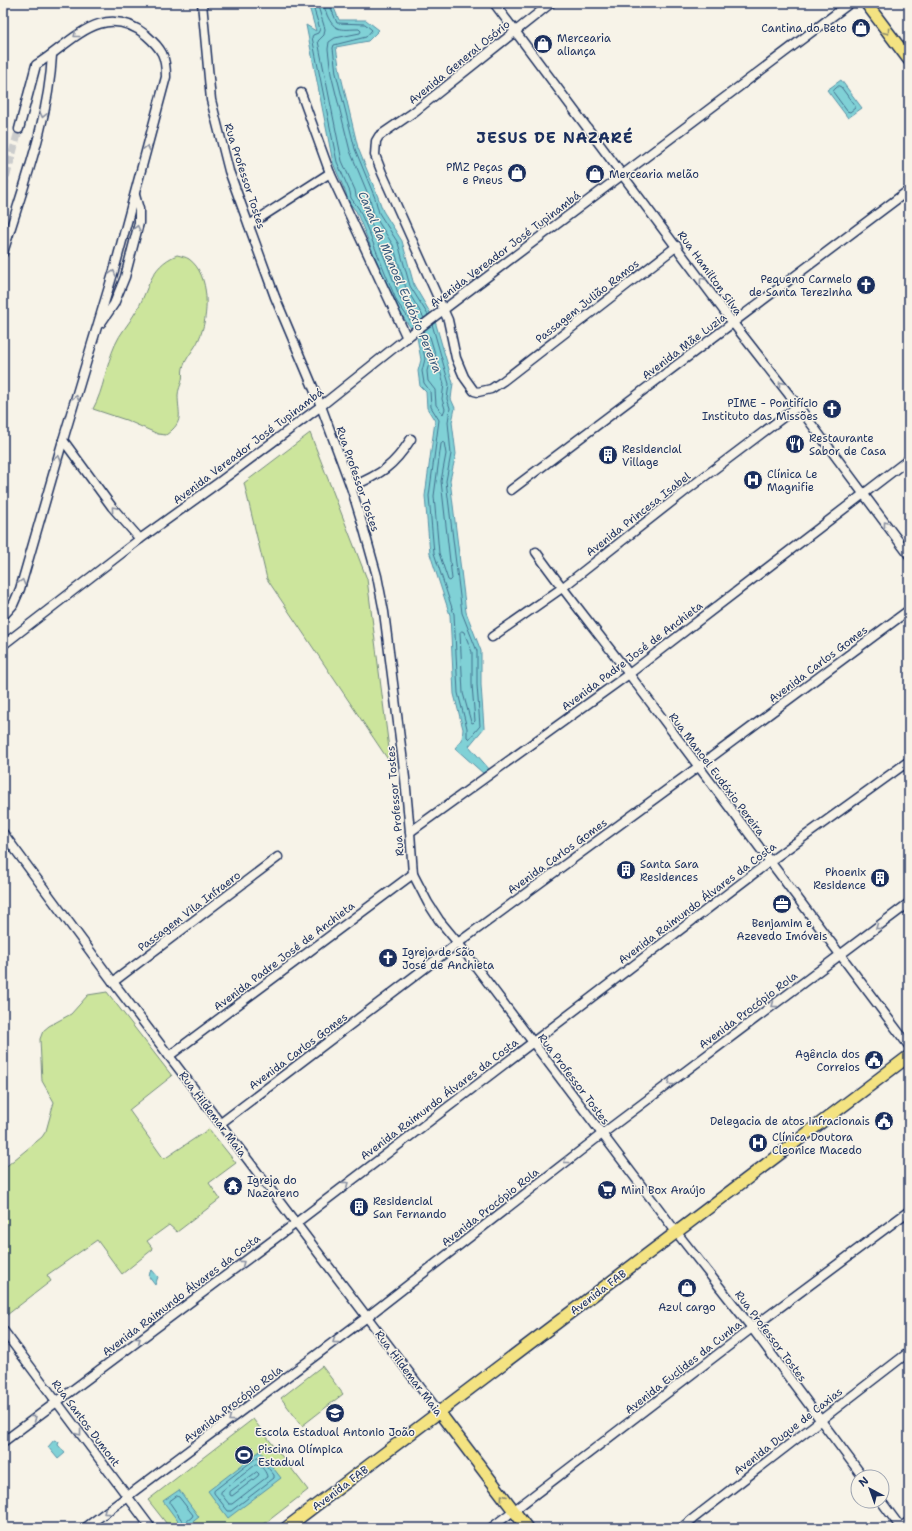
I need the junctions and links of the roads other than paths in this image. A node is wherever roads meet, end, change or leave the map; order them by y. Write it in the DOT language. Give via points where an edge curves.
graph roads {
  1 [pos="202,3"];
  2 [pos="494,3"];
  3 [pos="551,3"];
  4 [pos="850,3"];
  5 [pos="866,3"];
  6 [pos="516,30"];
  7 [pos="52,55"];
  8 [pos="909,60"];
  9 [pos="301,93"];
  10 [pos="18,129"];
  11 [pos="330,173"];
  12 [pos="623,174"];
  13 [pos="909,190"];
  14 [pos="135,195"];
  15 [pos="249,225"];
  16 [pos="676,246"];
  17 [pos="3,253"];
  18 [pos="444,310"];
  19 [pos="733,323"];
  20 [pos="97,328"];
  21 [pos="409,336"];
  22 [pos="321,406"];
  23 [pos="798,406"];
  24 [pos="411,439"];
  25 [pos="63,440"];
  26 [pos="909,459"];
  27 [pos="351,487"];
  28 [pos="511,490"];
  29 [pos="863,494"];
  30 [pos="140,539"];
  31 [pos="536,552"];
  32 [pos="909,555"];
  33 [pos="562,588"];
  34 [pos="909,610"];
  35 [pos="3,616"];
  36 [pos="492,637"];
  37 [pos="3,645"];
  38 [pos="629,674"];
  39 [pos="909,761"];
  40 [pos="698,767"];
  41 [pos="410,832"];
  42 [pos="3,833"];
  43 [pos="278,857"];
  44 [pos="769,862"];
  45 [pos="413,874"];
  46 [pos="909,904"];
  47 [pos="458,942"];
  48 [pos="840,955"];
  49 [pos="113,982"];
  50 [pos="532,1042"];
  51 [pos="909,1046"];
  52 [pos="169,1056"];
  53 [pos="909,1056"];
  54 [pos="220,1123"];
  55 [pos="602,1134"];
  56 [pos="909,1210"];
  57 [pos="296,1223"];
  58 [pos="677,1233"];
  59 [pos="367,1317"];
  60 [pos="752,1328"];
  61 [pos="3,1330"];
  62 [pos="909,1352"];
  63 [pos="56,1402"];
  64 [pos="440,1412"];
  65 [pos="821,1420"];
  66 [pos="3,1442"];
  67 [pos="857,1469"];
  68 [pos="127,1496"];
  69 [pos="887,1509"];
  70 [pos="514,1511"];
  71 [pos="909,1521"];
  72 [pos="85,1528"];
  73 [pos="151,1528"];
  74 [pos="286,1528"];
  75 [pos="491,1528"];
  76 [pos="527,1528"];
  77 [pos="681,1528"];
  78 [pos="900,1528"];
  1 -- 15 [label="street, Rua Professor Tostes" via="211,100 229,170"];
  2 -- 6 [label="street, Rua Hamilton Silva"];
  3 -- 6 [label="street, Avenida General Osório"];
  4 -- 12 [label="street, Avenida Vereador José Tupinambá"];
  5 -- 8 [label="main road, one-way"];
  6 -- 12 [label="street, Rua Hamilton Silva"];
  6 -- 18 [label="street, Avenida General Osório" via="414,112 379,136 376,141 375,155"];
  7 -- 10 [label="street" via="36,64"];
  14 -- 7 [label="street, one-way" via="166,77 164,56 143,33 124,22 112,20 92,25 79,32"];
  7 -- 17 [label="street, one-way" via="51,77 37,139"];
  9 -- 11 [label="street"];
  11 -- 15 [label="street"];
  11 -- 21 [label="street"];
  12 -- 16 [label="street, Rua Hamilton Silva"];
  12 -- 18 [label="street, Avenida Vereador José Tupinambá"];
  13 -- 19 [label="street, Avenida Mãe Luzia"];
  20 -- 14 [label="street, one-way"];
  20 -- 14 [label="street, one-way" via="114,304 125,277 139,223 139,208"];
  15 -- 22 [label="street, Rua Professor Tostes" via="275,296"];
  16 -- 18 [label="street, Passagem Julião Ramos" via="491,389 478,392 464,377"];
  19 -- 16 [label="street, Rua Hamilton Silva, one-way"];
  18 -- 21 [label="street, Avenida Vereador José Tupinambá"];
  23 -- 19 [label="street, Rua Hamilton Silva, one-way"];
  19 -- 28 [label="street, Avenida Mãe Luzia"];
  25 -- 20 [label="street, one-way"];
  21 -- 22 [label="street, Avenida Vereador José Tupinambá"];
  22 -- 27 [label="street, Rua Professor Tostes"];
  22 -- 30 [label="street, Avenida Vereador José Tupinambá"];
  23 -- 29 [label="street, Rua Hamilton Silva"];
  23 -- 33 [label="street, Avenida Princesa Isabel" via="688,488"];
  24 -- 27 [label="street" via="385,470"];
  30 -- 25 [label="street, one-way" via="112,507"];
  35 -- 25 [label="street, one-way" via="13,605 20,589"];
  26 -- 29 [label="street, Avenida Padre José de Anchieta"];
  27 -- 41 [label="street, Rua Professor Tostes" via="384,612"];
  32 -- 29 [label="street, Rua Hamilton Silva, one-way"];
  29 -- 38 [label="street, Avenida Padre José de Anchieta"];
  30 -- 37 [label="street, Avenida Vereador José Tupinambá"];
  31 -- 33 [label="street, Rua Manoel Eudóxio Pereira"];
  33 -- 36 [label="street, Avenida Princesa Isabel"];
  33 -- 38 [label="street, Rua Manoel Eudóxio Pereira"];
  34 -- 40 [label="street, Avenida Carlos Gomes"];
  38 -- 40 [label="street, Rua Manoel Eudóxio Pereira"];
  38 -- 41 [label="street, Avenida Padre José de Anchieta"];
  39 -- 44 [label="street, Avenida Raimundo Álvares da Costa"];
  40 -- 44 [label="street, Rua Manoel Eudóxio Pereira"];
  40 -- 47 [label="street, Avenida Carlos Gomes"];
  41 -- 45 [label="street, Rua Professor Tostes"];
  42 -- 49 [label="street, Rua Hildemar Maia"];
  43 -- 49 [label="street, Passagem Vila Infraero"];
  44 -- 48 [label="street, Rua Manoel Eudóxio Pereira"];
  44 -- 50 [label="street, Avenida Raimundo Álvares da Costa"];
  45 -- 47 [label="street, Rua Professor Tostes" via="435,915"];
  45 -- 52 [label="street, Avenida Padre José de Anchieta"];
  46 -- 48 [label="street, Avenida Procópio Rola, one-way"];
  47 -- 50 [label="street, Rua Professor Tostes"];
  47 -- 54 [label="street, Avenida Carlos Gomes"];
  48 -- 51 [label="street, Rua Manoel Eudóxio Pereira"];
  48 -- 55 [label="street, Avenida Procópio Rola, one-way"];
  49 -- 52 [label="street, Rua Hildemar Maia"];
  50 -- 55 [label="street, Rua Professor Tostes"];
  57 -- 50 [label="street, Avenida Raimundo Álvares da Costa, one-way"];
  52 -- 54 [label="street, Rua Hildemar Maia"];
  53 -- 58 [label="main road, Avenida FAB"];
  54 -- 57 [label="street, Rua Hildemar Maia"];
  55 -- 58 [label="street, Rua Professor Tostes"];
  55 -- 59 [label="street, Avenida Procópio Rola, one-way"];
  56 -- 60 [label="street, Avenida Euclides da Cunha"];
  57 -- 59 [label="street, Rua Hildemar Maia"];
  63 -- 57 [label="street, Avenida Raimundo Álvares da Costa, one-way"];
  58 -- 60 [label="street, Rua Professor Tostes"];
  58 -- 64 [label="main road, Avenida FAB"];
  59 -- 64 [label="street, Rua Hildemar Maia"];
  59 -- 68 [label="street, Avenida Procópio Rola, one-way"];
  60 -- 65 [label="street, Rua Professor Tostes"];
  60 -- 70 [label="street, Avenida Euclides da Cunha"];
  61 -- 63 [label="street, Rua Santos Dumont"];
  62 -- 65 [label="street, Avenida Duque de Caxias"];
  66 -- 63 [label="street, Avenida Raimundo Álvares da Costa, one-way"];
  63 -- 68 [label="street, Rua Santos Dumont, one-way"];
  70 -- 64 [label="main road, Rua Hildemar Maia, one-way"];
  64 -- 74 [label="main road, Avenida FAB"];
  65 -- 67 [label="street, Rua Professor Tostes"];
  65 -- 77 [label="street, Avenida Duque de Caxias"];
  68 -- 72 [label="street, Avenida Procópio Rola, one-way"];
  68 -- 73 [label="street, Rua Santos Dumont"];
  69 -- 78 [label="street"];
  70 -- 75 [label="street, Avenida Euclides da Cunha"];
  70 -- 76 [label="main road, Rua Hildemar Maia"];
  71 -- 78 [label="street"];
}
